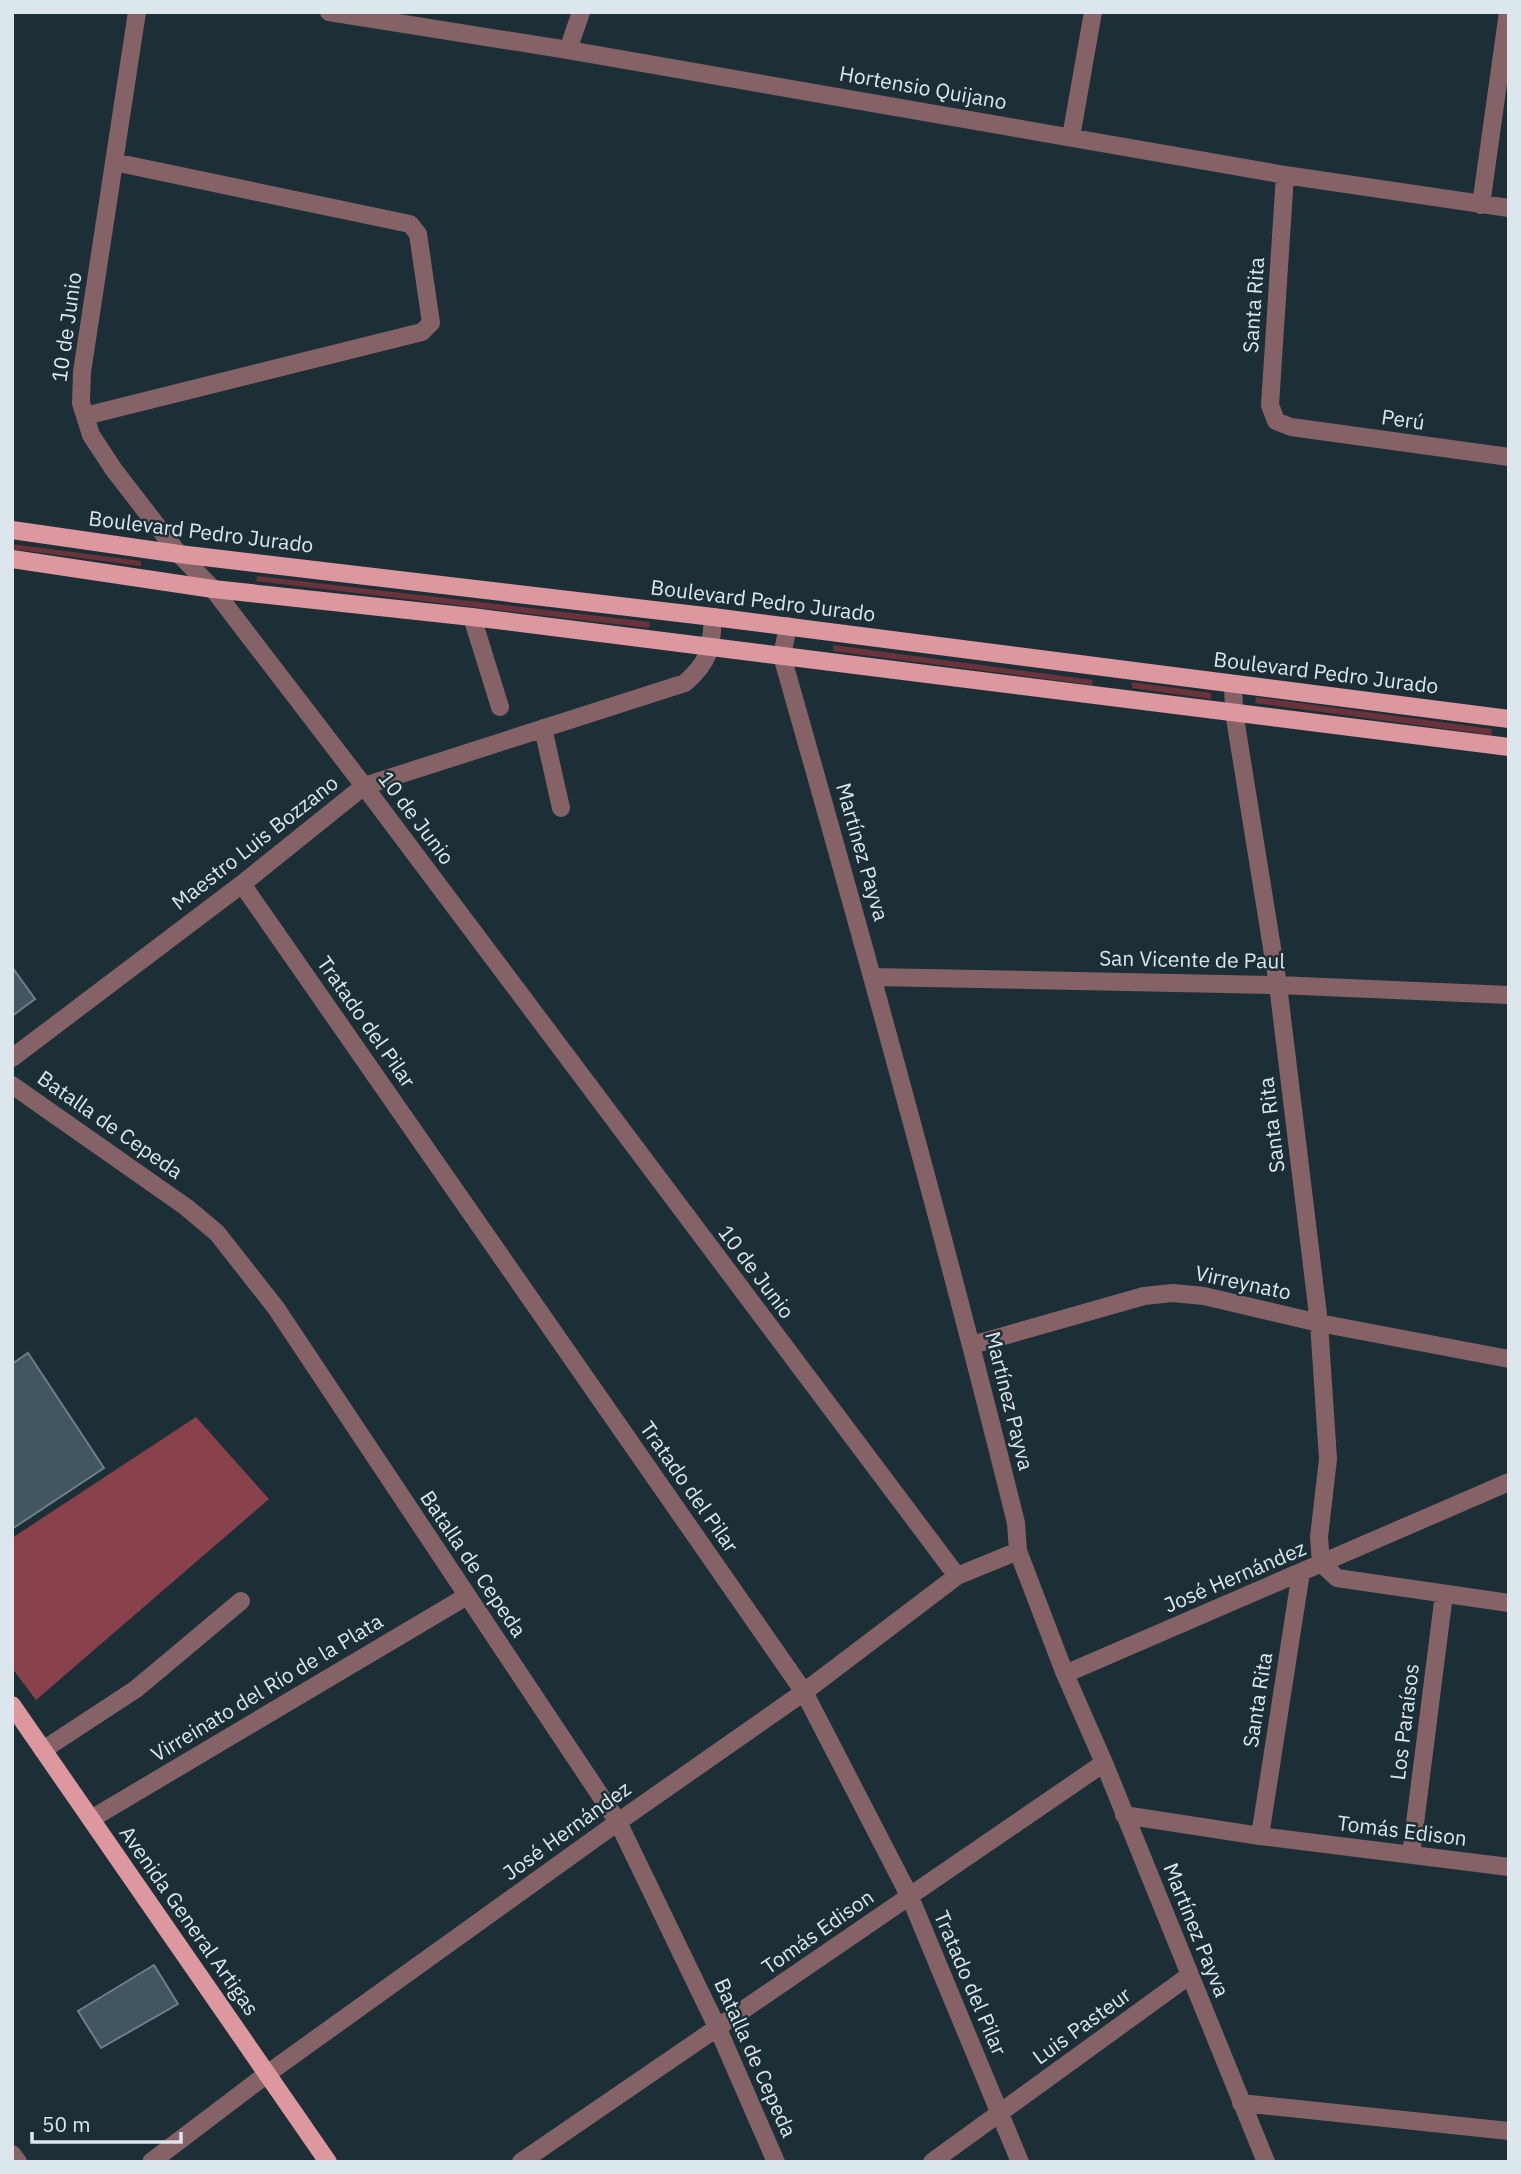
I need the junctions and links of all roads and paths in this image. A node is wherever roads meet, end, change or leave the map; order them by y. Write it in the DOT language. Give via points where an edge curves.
graph roads {
  1 [pos="137,12"];
  2 [pos="329,12"];
  3 [pos="581,12"];
  4 [pos="1093,12"];
  5 [pos="1508,12"];
  6 [pos="374,16"];
  7 [pos="568,50"];
  8 [pos="1071,137"];
  9 [pos="114,162"];
  10 [pos="1285,175"];
  11 [pos="1481,205"];
  12 [pos="1509,208"];
  13 [pos="85,416"];
  14 [pos="1292,427"];
  15 [pos="1509,457"];
  16 [pos="12,530"];
  17 [pos="179,554"];
  18 [pos="12,559"];
  19 [pos="213,589"];
  20 [pos="471,617"];
  21 [pos="713,617"];
  22 [pos="788,626"];
  23 [pos="711,647"];
  24 [pos="782,656"];
  25 [pos="1112,668"];
  26 [pos="1233,684"];
  27 [pos="1108,696"];
  28 [pos="500,707"];
  29 [pos="1234,712"];
  30 [pos="1509,719"];
  31 [pos="543,728"];
  32 [pos="1509,747"];
  33 [pos="363,786"];
  34 [pos="561,807"];
  35 [pos="242,884"];
  36 [pos="873,977"];
  37 [pos="1278,985"];
  38 [pos="1509,995"];
  39 [pos="12,1058"];
  40 [pos="12,1084"];
  41 [pos="1319,1323"];
  42 [pos="972,1345"];
  43 [pos="1509,1359"];
  44 [pos="1509,1482"];
  45 [pos="1018,1551"];
  46 [pos="1321,1563"];
  47 [pos="1301,1572"];
  48 [pos="957,1576"];
  49 [pos="1444,1594"];
  50 [pos="467,1596"];
  51 [pos="240,1601"];
  52 [pos="1509,1603"];
  53 [pos="1065,1674"];
  54 [pos="804,1692"];
  55 [pos="12,1705"];
  56 [pos="43,1750"];
  57 [pos="1104,1763"];
  58 [pos="1124,1815"];
  59 [pos="91,1819"];
  60 [pos="618,1822"];
  61 [pos="1260,1836"];
  62 [pos="1411,1855"];
  63 [pos="1509,1867"];
  64 [pos="910,1897"];
  65 [pos="1190,1975"];
  66 [pos="718,2029"];
  67 [pos="267,2074"];
  68 [pos="1241,2103"];
  69 [pos="1000,2114"];
  70 [pos="1509,2131"];
  71 [pos="12,2154"];
  72 [pos="18,2162"];
  73 [pos="151,2162"];
  74 [pos="328,2162"];
  75 [pos="521,2162"];
  76 [pos="776,2162"];
  77 [pos="932,2162"];
  78 [pos="1020,2162"];
  79 [pos="1266,2162"];
  1 -- 9 [label="street, 10 de Junio"];
  2 -- 6 [label="street, Hortensio Quijano"];
  3 -- 7 [label="street"];
  4 -- 8 [label="street"];
  5 -- 11 [label="street"];
  6 -- 7 [label="street, Hortensio Quijano"];
  7 -- 8 [label="street, Hortensio Quijano"];
  8 -- 10 [label="street, Hortensio Quijano"];
  9 -- 13 [label="street, 10 de Junio" via="82,372 80,403"];
  9 -- 13 [label="street" via="410,224 418,234 431,323 422,332"];
  10 -- 11 [label="street, Hortensio Quijano"];
  10 -- 14 [label="street, Santa Rita" via="1270,405 1276,421"];
  11 -- 12 [label="street, Hortensio Quijano"];
  13 -- 17 [label="street, 10 de Junio" via="91,435 114,470"];
  14 -- 15 [label="street, Perú"];
  16 -- 17 [label="main road, Boulevard Pedro Jurado"];
  17 -- 19 [label="street, 10 de Junio"];
  17 -- 21 [label="main road, Boulevard Pedro Jurado"];
  18 -- 19 [label="main road"];
  19 -- 20 [label="main road"];
  19 -- 33 [label="street, 10 de Junio"];
  20 -- 23 [label="main road"];
  20 -- 28 [label="street"];
  21 -- 22 [label="main road, Boulevard Pedro Jurado"];
  21 -- 23 [label="street, Maestro Luis Bozzano"];
  22 -- 24 [label="street, Martínez Payva"];
  22 -- 25 [label="main road, Boulevard Pedro Jurado"];
  23 -- 24 [label="main road"];
  23 -- 31 [label="street, Maestro Luis Bozzano" via="700,670 685,683"];
  24 -- 27 [label="main road"];
  24 -- 36 [label="street, Martínez Payva"];
  25 -- 26 [label="main road, Boulevard Pedro Jurado"];
  25 -- 27 [label="main road"];
  26 -- 29 [label="street, Santa Rita"];
  26 -- 30 [label="main road, Boulevard Pedro Jurado"];
  27 -- 29 [label="main road"];
  29 -- 32 [label="main road"];
  29 -- 37 [label="street, Santa Rita"];
  31 -- 33 [label="street, Maestro Luis Bozzano"];
  31 -- 34 [label="street"];
  33 -- 35 [label="street, Maestro Luis Bozzano"];
  33 -- 48 [label="street, 10 de Junio"];
  35 -- 39 [label="street, Maestro Luis Bozzano"];
  35 -- 54 [label="street, Tratado del Pilar"];
  36 -- 37 [label="street, San Vicente de Paul"];
  36 -- 42 [label="street, Martínez Payva"];
  37 -- 38 [label="street, San Vicente de Paul"];
  37 -- 41 [label="street, Santa Rita"];
  40 -- 50 [label="street, Batalla de Cepeda" via="217,1233 276,1308"];
  41 -- 42 [label="street, Virreynato" via="1173,1293 1144,1296"];
  41 -- 43 [label="street, Virreynato"];
  41 -- 46 [label="street, Santa Rita" via="1328,1459"];
  42 -- 45 [label="street, Martínez Payva" via="1016,1522"];
  44 -- 46 [label="street"];
  45 -- 48 [label="street, José Hernández"];
  45 -- 53 [label="street, Martínez Payva"];
  46 -- 47 [label="street, José Hernández"];
  46 -- 49 [label="street, José Hernández" via="1337,1578"];
  47 -- 53 [label="street, José Hernández"];
  47 -- 61 [label="street, Santa Rita"];
  48 -- 54 [label="street, José Hernández"];
  49 -- 52 [label="street, José Hernández"];
  49 -- 62 [label="street, Los Paraísos"];
  50 -- 59 [label="street, Virreinato del Río de la Plata"];
  50 -- 60 [label="street, Batalla de Cepeda"];
  51 -- 56 [label="street" via="136,1689"];
  53 -- 57 [label="street, Martínez Payva"];
  54 -- 60 [label="street, José Hernández"];
  54 -- 64 [label="street, Tratado del Pilar"];
  55 -- 56 [label="main road, Avenida General Artigas"];
  56 -- 59 [label="main road, Avenida General Artigas"];
  57 -- 58 [label="street, Martínez Payva"];
  57 -- 64 [label="street, Tomás Edison"];
  58 -- 61 [label="street, Tomás Edison"];
  58 -- 65 [label="street, Martínez Payva"];
  59 -- 67 [label="main road, Avenida General Artigas"];
  60 -- 66 [label="street, Batalla de Cepeda"];
  60 -- 67 [label="street, José Hernández"];
  61 -- 62 [label="street, Tomás Edison"];
  62 -- 63 [label="street, Tomás Edison"];
  64 -- 66 [label="street, Tomás Edison"];
  64 -- 69 [label="street, Tratado del Pilar"];
  65 -- 68 [label="street, Martínez Payva"];
  65 -- 69 [label="street, Luis Pasteur"];
  66 -- 75 [label="street, Tomás Edison"];
  66 -- 76 [label="street, Batalla de Cepeda"];
  67 -- 73 [label="street, José Hernández"];
  67 -- 74 [label="main road, Avenida General Artigas"];
  68 -- 70 [label="street"];
  68 -- 79 [label="street, Martínez Payva"];
  69 -- 77 [label="street, Luis Pasteur"];
  69 -- 78 [label="street, Tratado del Pilar"];
  71 -- 72 [label="street"];
}
